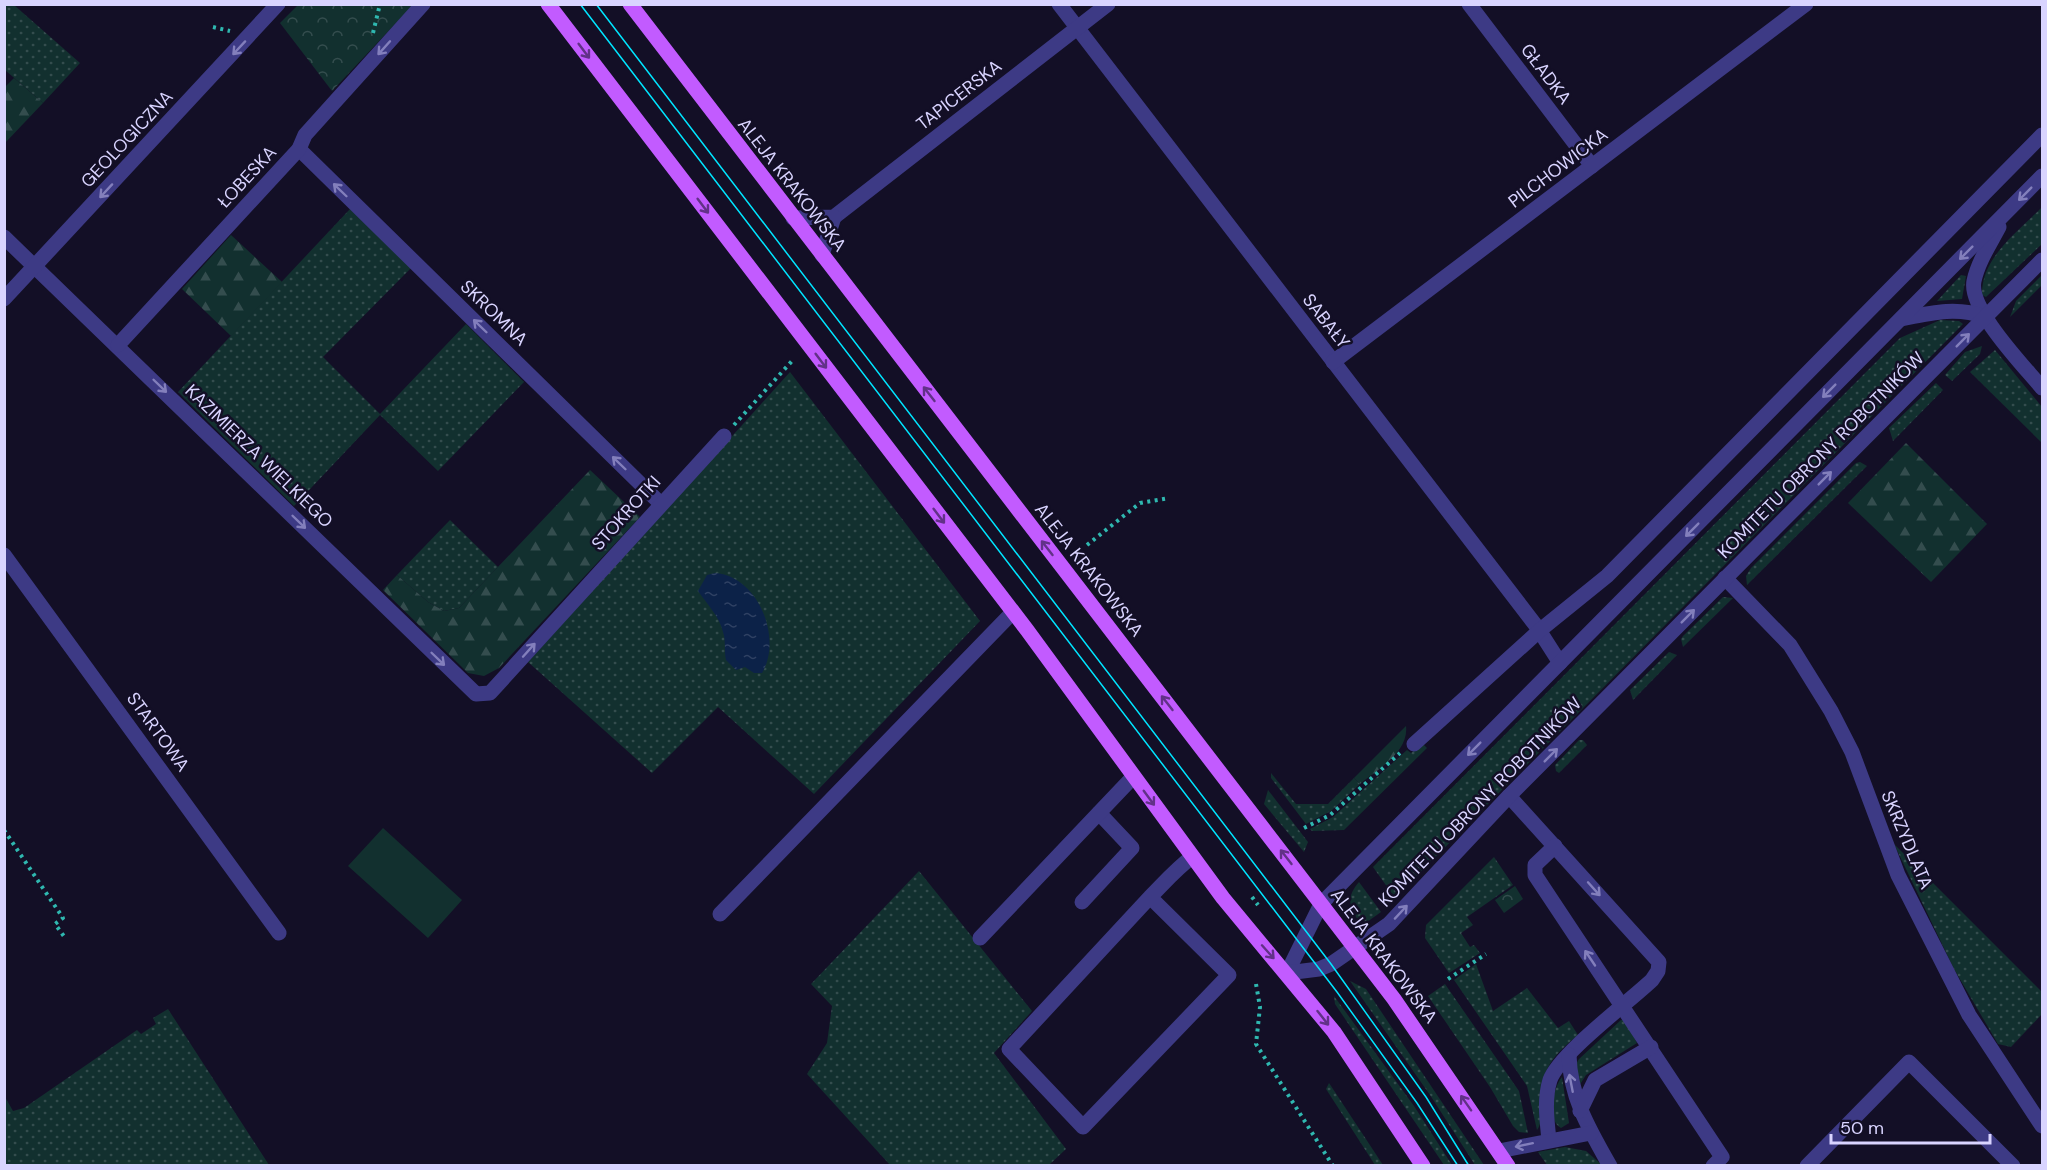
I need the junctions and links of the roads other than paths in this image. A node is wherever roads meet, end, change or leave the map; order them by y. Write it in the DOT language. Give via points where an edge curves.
graph roads {
  1 [pos="278,4"];
  2 [pos="423,4"];
  3 [pos="548,4"];
  4 [pos="630,4"];
  5 [pos="1059,4"];
  6 [pos="1108,4"];
  7 [pos="1469,4"];
  8 [pos="1806,4"];
  9 [pos="1078,28"];
  10 [pos="2043,135"];
  11 [pos="299,149"];
  12 [pos="1592,166"];
  13 [pos="2043,176"];
  14 [pos="2008,211"];
  15 [pos="834,217"];
  16 [pos="793,218"];
  17 [pos="4,237"];
  18 [pos="822,255"];
  19 [pos="2043,260"];
  20 [pos="36,267"];
  21 [pos="4,299"];
  22 [pos="1986,317"];
  23 [pos="1901,319"];
  24 [pos="118,345"];
  25 [pos="1333,362"];
  26 [pos="2043,388"];
  27 [pos="724,436"];
  28 [pos="661,504"];
  29 [pos="4,555"];
  30 [pos="1725,578"];
  31 [pos="1013,612"];
  32 [pos="1539,631"];
  33 [pos="1560,663"];
  34 [pos="490,693"];
  35 [pos="1414,744"];
  36 [pos="1133,777"];
  37 [pos="1509,796"];
  38 [pos="1099,813"];
  39 [pos="1555,846"];
  40 [pos="1192,857"];
  41 [pos="1150,897"];
  42 [pos="1082,902"];
  43 [pos="1321,904"];
  44 [pos="720,914"];
  45 [pos="279,933"];
  46 [pos="980,938"];
  47 [pos="1356,949"];
  48 [pos="1287,973"];
  49 [pos="1623,1006"];
  50 [pos="1651,1047"];
  51 [pos="1569,1055"];
  52 [pos="1581,1111"];
  53 [pos="2043,1126"];
  54 [pos="1591,1133"];
  55 [pos="1550,1140"];
  56 [pos="1499,1151"];
  57 [pos="1423,1166"];
  58 [pos="1508,1166"];
  59 [pos="1610,1166"];
  60 [pos="1713,1166"];
  61 [pos="1807,1166"];
  62 [pos="2013,1166"];
  1 -- 20 [label="street, GEOLOGICZNA, one-way"];
  2 -- 11 [label="street, ŁOBESKA, one-way" via="305,135"];
  3 -- 31 [label="main road, one-way"];
  4 -- 16 [label="main road, ALEJA KRAKOWSKA"];
  5 -- 9 [label="street, SABAŁY"];
  6 -- 9 [label="street, TAPICERSKA"];
  7 -- 12 [label="street, GŁADKA"];
  8 -- 12 [label="street, PILCHOWICKA"];
  9 -- 15 [label="street, TAPICERSKA"];
  9 -- 25 [label="street, SABAŁY"];
  10 -- 32 [label="street" via="1607,576"];
  11 -- 24 [label="street, ŁOBESKA"];
  28 -- 11 [label="street, SKROMNA, one-way"];
  12 -- 25 [label="street, PILCHOWICKA"];
  13 -- 14 [label="street, one-way"];
  14 -- 22 [label="street" via="1973,282 1975,298"];
  14 -- 23 [label="street, one-way"];
  15 -- 16 [label="street"];
  15 -- 18 [label="street"];
  16 -- 18 [label="main road, ALEJA KRAKOWSKA"];
  17 -- 20 [label="street, KAZIMIERZA WIELKIEGO"];
  43 -- 18 [label="main road, ALEJA KRAKOWSKA, one-way"];
  19 -- 22 [label="street, KOMITETU OBRONY ROBOTNIKÓW"];
  20 -- 21 [label="street, GEOLOGICZNA"];
  20 -- 24 [label="street, KAZIMIERZA WIELKIEGO"];
  22 -- 23 [label="street" via="1963,310"];
  22 -- 26 [label="street"];
  30 -- 22 [label="street, KOMITETU OBRONY ROBOTNIKÓW, one-way"];
  23 -- 33 [label="street, one-way"];
  24 -- 34 [label="street, KAZIMIERZA WIELKIEGO, one-way" via="469,690"];
  25 -- 32 [label="street, SABAŁY"];
  27 -- 28 [label="street, STOKROTKI"];
  34 -- 28 [label="street, STOKROTKI, one-way"];
  29 -- 45 [label="street, STARTOWA"];
  37 -- 30 [label="street, KOMITETU OBRONY ROBOTNIKÓW, one-way"];
  30 -- 53 [label="street, SKRZYDLATA" via="1790,645 1831,711 1852,752 1898,875 1969,1015"];
  31 -- 36 [label="main road"];
  31 -- 44 [label="street"];
  32 -- 33 [label="street, SABAŁY"];
  32 -- 35 [label="street"];
  33 -- 43 [label="street, one-way"];
  36 -- 38 [label="street"];
  36 -- 40 [label="main road, one-way"];
  37 -- 39 [label="street"];
  47 -- 37 [label="street, KOMITETU OBRONY ROBOTNIKÓW, one-way" via="1389,924"];
  38 -- 42 [label="street" via="1132,849"];
  38 -- 46 [label="street"];
  49 -- 39 [label="street, one-way" via="1535,875 1535,866"];
  39 -- 49 [label="street, one-way" via="1658,959 1655,977"];
  40 -- 41 [label="street"];
  40 -- 48 [label="main road, one-way"];
  41 -- 41 [label="street" via="1229,975 1083,1127 1009,1049"];
  43 -- 47 [label="main road, ALEJA KRAKOWSKA"];
  43 -- 48 [label="street"];
  47 -- 48 [label="street, KOMITETU OBRONY ROBOTNIKÓW" via="1319,969"];
  56 -- 47 [label="main road, ALEJA KRAKOWSKA, one-way"];
  48 -- 57 [label="main road, one-way" via="1334,1032"];
  49 -- 50 [label="street"];
  49 -- 51 [label="street"];
  50 -- 52 [label="street" via="1595,1080"];
  50 -- 60 [label="street" via="1722,1157"];
  52 -- 51 [label="street, one-way" via="1571,1084"];
  51 -- 55 [label="street" via="1553,1073 1548,1086"];
  52 -- 54 [label="street"];
  54 -- 55 [label="street"];
  54 -- 59 [label="street"];
  55 -- 56 [label="street, one-way"];
  56 -- 58 [label="main road, ALEJA KRAKOWSKA"];
  61 -- 62 [label="street" via="1909,1062"];
}
